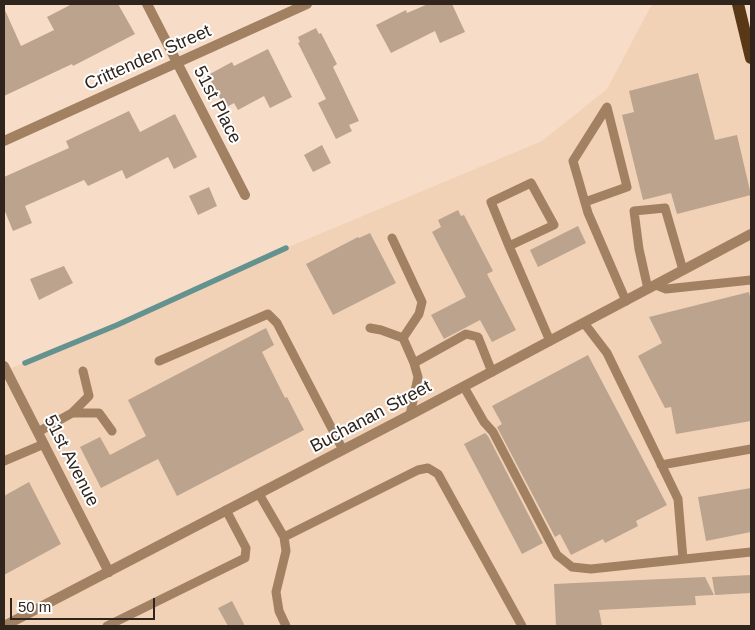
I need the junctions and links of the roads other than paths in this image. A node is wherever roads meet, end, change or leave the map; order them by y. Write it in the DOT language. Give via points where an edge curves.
graph roads {
  1 [pos="147,4"];
  2 [pos="307,4"];
  3 [pos="738,4"];
  4 [pos="751,58"];
  5 [pos="177,62"];
  6 [pos="4,142"];
  7 [pos="245,195"];
  8 [pos="585,202"];
  9 [pos="751,234"];
  10 [pos="392,238"];
  11 [pos="509,246"];
  12 [pos="683,270"];
  13 [pos="751,280"];
  14 [pos="652,287"];
  15 [pos="626,301"];
  16 [pos="584,324"];
  17 [pos="370,328"];
  18 [pos="403,338"];
  19 [pos="550,341"];
  20 [pos="159,361"];
  21 [pos="414,362"];
  22 [pos="4,366"];
  23 [pos="82,371"];
  24 [pos="492,372"];
  25 [pos="464,387"];
  26 [pos="72,413"];
  27 [pos="410,415"];
  28 [pos="112,431"];
  29 [pos="38,432"];
  30 [pos="44,444"];
  31 [pos="751,449"];
  32 [pos="343,450"];
  33 [pos="4,461"];
  34 [pos="661,465"];
  35 [pos="259,494"];
  36 [pos="226,510"];
  37 [pos="284,537"];
  38 [pos="751,552"];
  39 [pos="683,559"];
  40 [pos="109,572"];
  41 [pos="6,626"];
  42 [pos="107,626"];
  43 [pos="286,626"];
  44 [pos="522,626"];
  1 -- 5 [label="street, 51st Place"];
  2 -- 5 [label="street, Crittenden Street"];
  3 -- 4 [label="main road"];
  5 -- 6 [label="street, Crittenden Street"];
  5 -- 7 [label="street, 51st Place"];
  8 -- 8 [label="lane" via="573,161 607,107 627,187"];
  8 -- 15 [label="lane"];
  9 -- 12 [label="street, Buchanan Street"];
  10 -- 18 [label="lane" via="422,302 419,314"];
  11 -- 11 [label="lane" via="491,202 531,183 554,225"];
  11 -- 19 [label="lane"];
  12 -- 14 [label="street, Buchanan Street"];
  12 -- 14 [label="lane" via="664,208 634,211 639,249"];
  13 -- 14 [label="lane" via="666,289"];
  14 -- 15 [label="street, Buchanan Street"];
  15 -- 16 [label="street, Buchanan Street"];
  16 -- 19 [label="street, Buchanan Street"];
  16 -- 34 [label="lane" via="606,353"];
  17 -- 18 [label="lane"];
  18 -- 21 [label="lane"];
  19 -- 24 [label="street, Buchanan Street"];
  20 -- 32 [label="lane" via="268,314 277,323"];
  21 -- 24 [label="lane" via="466,334 478,338"];
  21 -- 27 [label="lane" via="418,376"];
  22 -- 29 [label="street, 51st Avenue"];
  23 -- 26 [label="lane" via="89,396"];
  24 -- 25 [label="street, Buchanan Street"];
  25 -- 27 [label="street, Buchanan Street"];
  25 -- 39 [label="lane" via="493,432 557,555 572,568"];
  26 -- 28 [label="lane" via="99,413"];
  26 -- 29 [label="lane"];
  27 -- 32 [label="street, Buchanan Street"];
  29 -- 30 [label="street, 51st Avenue"];
  30 -- 33 [label="lane"];
  30 -- 40 [label="street, 51st Avenue"];
  31 -- 34 [label="lane"];
  32 -- 35 [label="street, Buchanan Street"];
  34 -- 39 [label="lane" via="678,499"];
  35 -- 36 [label="street, Buchanan Street"];
  35 -- 37 [label="lane"];
  36 -- 40 [label="street, Buchanan Street"];
  36 -- 42 [label="lane" via="246,548 245,558"];
  37 -- 43 [label="lane" via="286,551 276,592"];
  37 -- 44 [label="lane" via="418,470 428,468 438,474"];
  38 -- 39 [label="lane"];
  40 -- 41 [label="street, Buchanan Street"];
}
